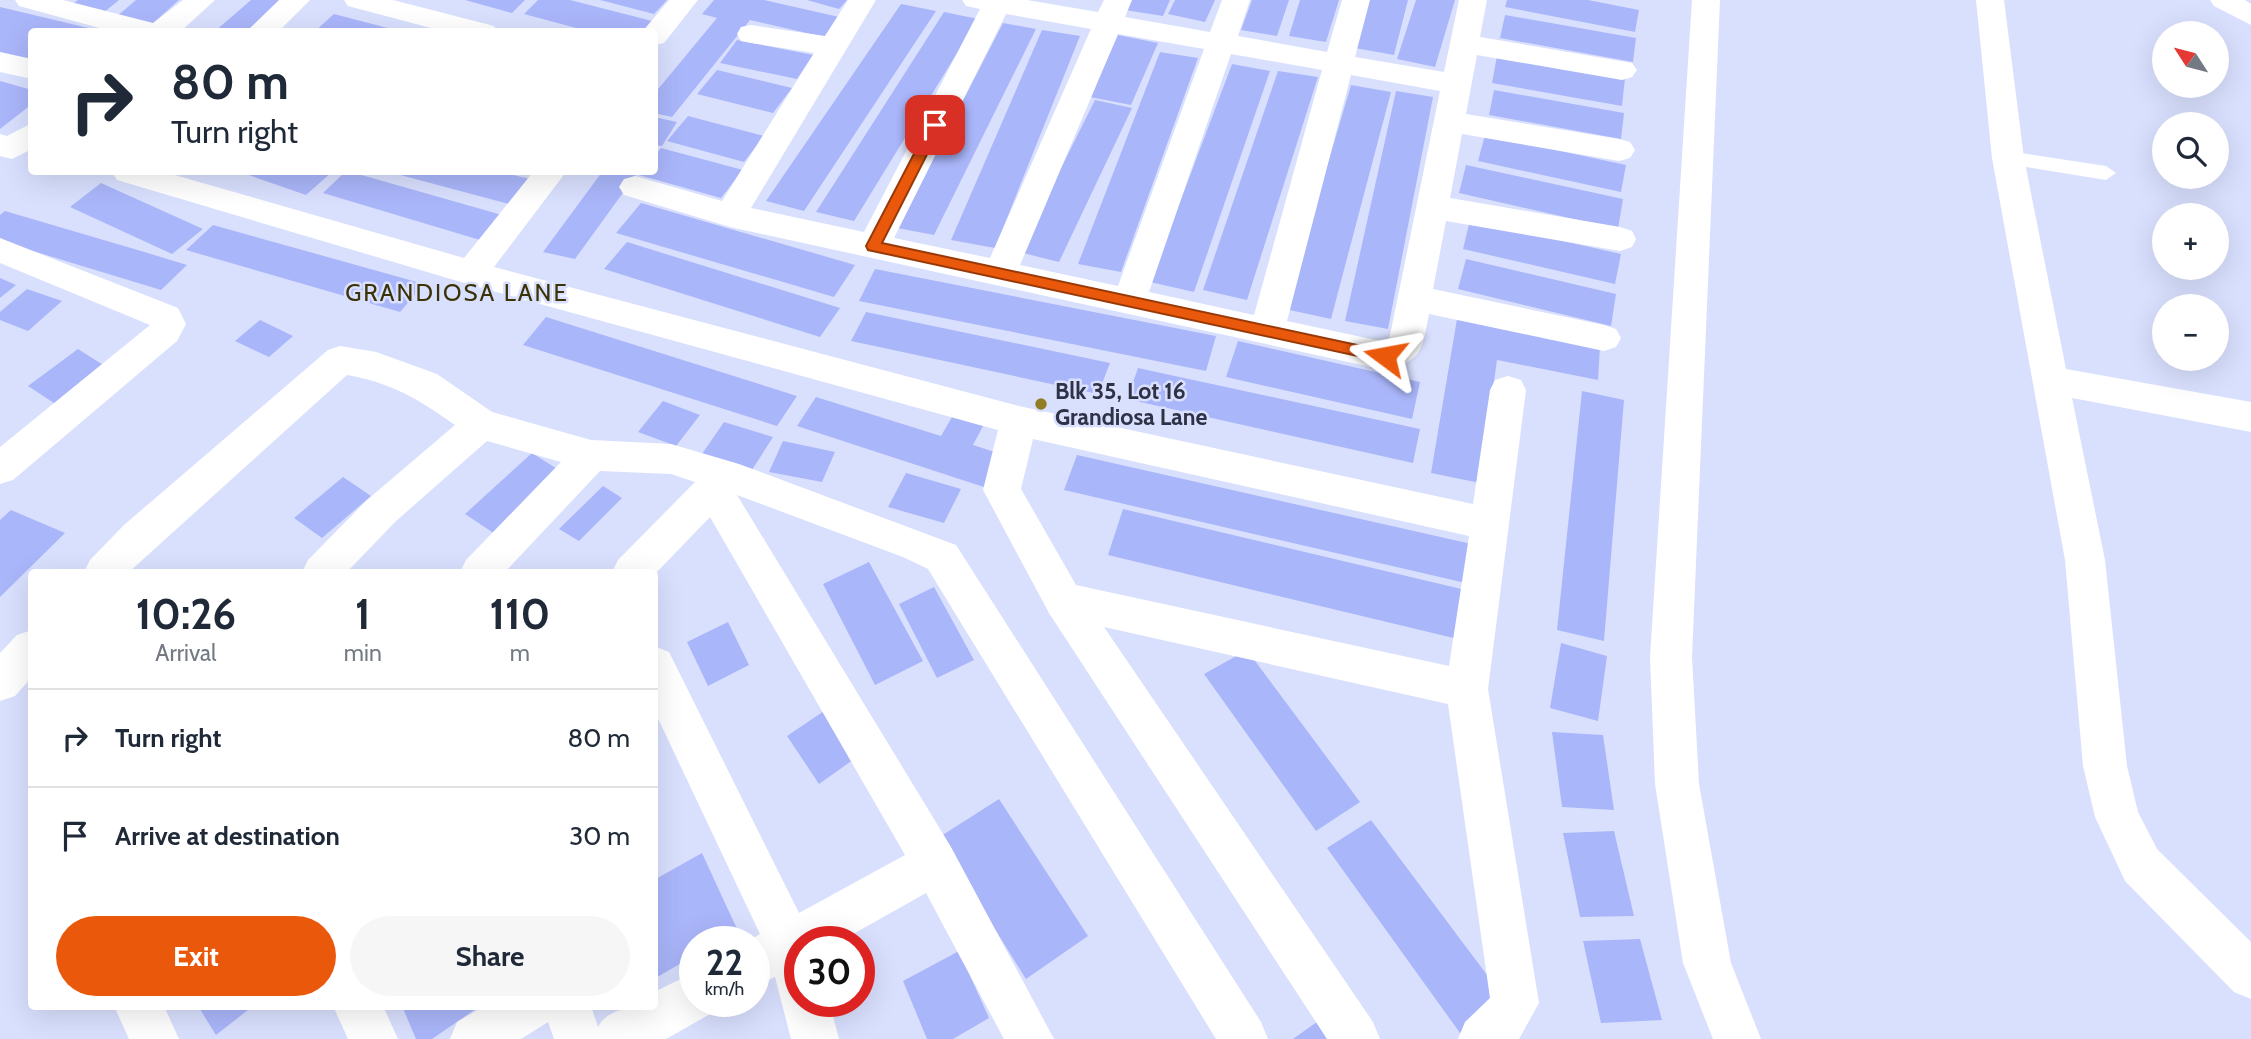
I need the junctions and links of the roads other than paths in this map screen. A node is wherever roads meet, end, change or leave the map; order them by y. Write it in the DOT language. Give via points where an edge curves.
graph roads {
  1 [pos="29,0"];
  2 [pos="201,0"];
  3 [pos="296,0"];
  4 [pos="358,0"];
  5 [pos="684,0"];
  6 [pos="862,0"];
  7 [pos="1236,0"];
  8 [pos="1356,0"];
  9 [pos="1473,0"];
  10 [pos="1706,0"];
  11 [pos="1990,0"];
  12 [pos="2224,0"];
  13 [pos="991,1"];
  14 [pos="1114,11"];
  15 [pos="2251,16"];
  16 [pos="136,28"];
  17 [pos="166,28"];
  18 [pos="264,28"];
  19 [pos="468,28"];
  20 [pos="658,31"];
  21 [pos="751,34"];
  22 [pos="1222,42"];
  23 [pos="1465,44"];
  24 [pos="834,47"];
  25 [pos="1339,61"];
  26 [pos="0,62"];
  27 [pos="28,68"];
  28 [pos="1622,70"];
  29 [pos="1457,84"];
  30 [pos="1450,122"];
  31 [pos="1619,150"];
  32 [pos="2008,158"];
  33 [pos="2106,173"];
  34 [pos="138,175"];
  35 [pos="548,175"];
  36 [pos="635,187"];
  37 [pos="1433,206"];
  38 [pos="730,215"];
  39 [pos="1620,239"];
  40 [pos="873,246"];
  41 [pos="0,250"];
  42 [pos="471,273"];
  43 [pos="1000,273"];
  44 [pos="1415,298"];
  45 [pos="1129,301"];
  46 [pos="1266,330"];
  47 [pos="1604,338"];
  48 [pos="2052,380"];
  49 [pos="1508,390"];
  50 [pos="2251,417"];
  51 [pos="1019,421"];
  52 [pos="481,424"];
  53 [pos="591,454"];
  54 [pos="0,469"];
  55 [pos="719,482"];
  56 [pos="1489,524"];
  57 [pos="107,569"];
  58 [pos="325,569"];
  59 [pos="483,569"];
  60 [pos="635,569"];
  61 [pos="1063,600"];
  62 [pos="28,653"];
  63 [pos="658,674"];
  64 [pos="0,682"];
  65 [pos="1467,689"];
  66 [pos="934,863"];
  67 [pos="781,963"];
  68 [pos="2251,975"];
  69 [pos="679,1005"];
  70 [pos="140,1010"];
  71 [pos="359,1010"];
  72 [pos="524,1010"];
  73 [pos="568,1010"];
  74 [pos="809,1017"];
  75 [pos="155,1039"];
  76 [pos="374,1039"];
  77 [pos="474,1039"];
  78 [pos="578,1039"];
  79 [pos="618,1039"];
  80 [pos="815,1039"];
  81 [pos="1030,1039"];
  82 [pos="1244,1039"];
  83 [pos="1356,1039"];
  84 [pos="1482,1039"];
  85 [pos="1737,1039"];
  1 -- 16 [label="street"];
  2 -- 17 [label="street"];
  3 -- 18 [label="street"];
  4 -- 19 [label="street"];
  5 -- 20 [label="street"];
  6 -- 24 [label="street"];
  7 -- 22 [label="street"];
  8 -- 25 [label="street"];
  9 -- 23 [label="street"];
  10 -- 85 [label="street" via="1671,657 1677,784 1707,963"];
  11 -- 32 [label="street"];
  12 -- 15 [label="street"];
  13 -- 14 [label="street"];
  13 -- 40 [label="street"];
  14 -- 22 [label="street"];
  14 -- 43 [label="street"];
  21 -- 24 [label="street"];
  22 -- 25 [label="street"];
  22 -- 45 [label="street"];
  23 -- 28 [label="street"];
  23 -- 29 [label="street"];
  24 -- 38 [label="street"];
  25 -- 29 [label="street"];
  25 -- 46 [label="street"];
  26 -- 27 [label="street"];
  29 -- 30 [label="street"];
  30 -- 31 [label="street"];
  30 -- 37 [label="street"];
  32 -- 33 [label="lane"];
  32 -- 48 [label="street"];
  34 -- 42 [label="street"];
  35 -- 42 [label="street"];
  36 -- 38 [label="street"];
  37 -- 39 [label="street"];
  37 -- 44 [label="street"];
  38 -- 40 [label="street"];
  40 -- 43 [label="street"];
  41 -- 54 [label="street" via="166,317 169,324"];
  42 -- 51 [label="street"];
  43 -- 45 [label="street"];
  44 -- 46 [label="street" via="1405,346 1398,354 1385,356"];
  44 -- 47 [label="street"];
  45 -- 46 [label="street"];
  48 -- 50 [label="street"];
  48 -- 68 [label="street" via="2085,560 2105,766 2116,817 2141,865"];
  49 -- 56 [label="street"];
  51 -- 56 [label="street"];
  51 -- 61 [label="street" via="1002,490"];
  52 -- 53 [label="street"];
  52 -- 57 [label="street" via="424,384 376,366 340,360"];
  52 -- 58 [label="street" via="381,510"];
  53 -- 55 [label="street" via="671,459"];
  53 -- 59 [label="street"];
  55 -- 60 [label="street"];
  55 -- 66 [label="street"];
  55 -- 82 [label="street" via="943,557"];
  56 -- 65 [label="street"];
  61 -- 65 [label="street"];
  61 -- 83 [label="street"];
  62 -- 64 [label="street"];
  63 -- 67 [label="street"];
  65 -- 84 [label="street" via="1515,1003"];
  66 -- 67 [label="street"];
  66 -- 81 [label="street"];
  69 -- 79 [label="street"];
  70 -- 75 [label="street"];
  71 -- 76 [label="street"];
  72 -- 77 [label="street"];
  73 -- 78 [label="street"];
  74 -- 80 [label="street"];
}
